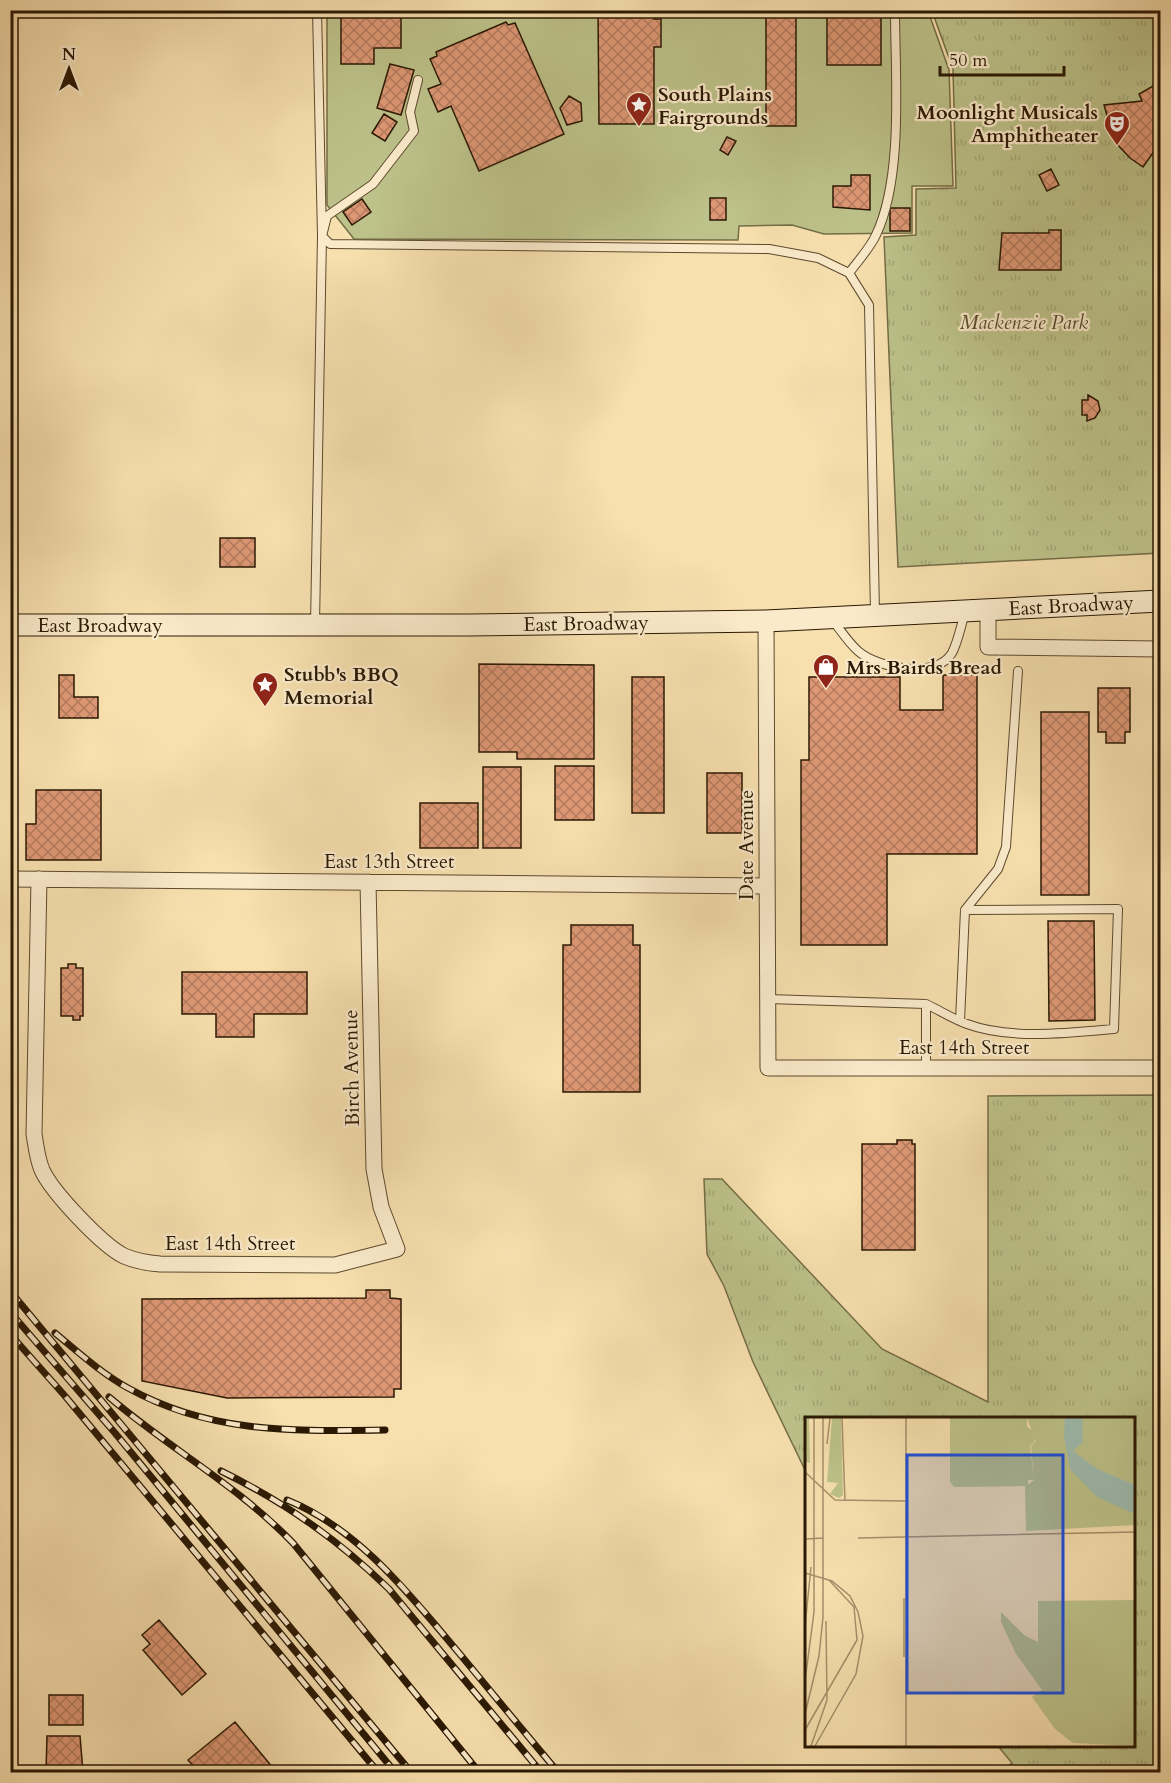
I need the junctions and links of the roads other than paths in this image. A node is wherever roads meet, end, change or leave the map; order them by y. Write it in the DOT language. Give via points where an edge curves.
graph roads {
  1 [pos="317,10"];
  2 [pos="894,10"];
  3 [pos="418,80"];
  4 [pos="322,236"];
  5 [pos="849,273"];
  6 [pos="1161,602"];
  7 [pos="988,609"];
  8 [pos="965,611"];
  9 [pos="875,617"];
  10 [pos="831,618"];
  11 [pos="766,621"];
  12 [pos="10,625"];
  13 [pos="315,625"];
  14 [pos="1161,649"];
  15 [pos="1018,671"];
  16 [pos="10,879"];
  17 [pos="39,879"];
  18 [pos="368,882"];
  19 [pos="767,885"];
  20 [pos="964,910"];
  21 [pos="768,999"];
  22 [pos="926,1004"];
  23 [pos="960,1021"];
  24 [pos="768,1068"];
  25 [pos="926,1068"];
  26 [pos="1161,1068"];
  27 [pos="397,1249"];
  1 -- 4 [label="lane"];
  2 -- 5 [label="lane" via="896,145 876,235"];
  3 -- 4 [label="lane" via="410,112 414,131 373,184 327,216"];
  4 -- 5 [label="lane" via="330,244 769,249 818,258"];
  4 -- 13 [label="lane"];
  5 -- 9 [label="lane" via="869,305"];
  6 -- 7 [label="main road, East Broadway"];
  7 -- 8 [label="main road, East Broadway"];
  7 -- 14 [label="street" via="988,647"];
  8 -- 9 [label="main road, East Broadway"];
  8 -- 10 [label="lane" via="952,653 929,669 898,669 879,663 858,652"];
  9 -- 10 [label="main road, East Broadway"];
  10 -- 11 [label="main road, East Broadway"];
  11 -- 13 [label="main road, East Broadway"];
  11 -- 19 [label="street, Date Avenue"];
  12 -- 13 [label="main road, East Broadway"];
  15 -- 20 [label="lane" via="1006,847 998,869"];
  16 -- 17 [label="street, East 13th Street"];
  17 -- 18 [label="street, East 13th Street"];
  17 -- 27 [label="street, East 14th Street" via="36,1144 42,1170 77,1215 121,1255 140,1262 335,1265"];
  18 -- 19 [label="street, East 13th Street"];
  18 -- 27 [label="street, Birch Avenue" via="374,1169 381,1207"];
  19 -- 21 [label="street, Date Avenue"];
  20 -- 23 [label="lane"];
  20 -- 23 [label="lane" via="1118,909 1114,1029 1059,1034 994,1030"];
  21 -- 22 [label="lane"];
  21 -- 24 [label="street, Date Avenue"];
  22 -- 23 [label="lane"];
  22 -- 25 [label="lane"];
  24 -- 25 [label="street, East 14th Street"];
  25 -- 26 [label="street, East 14th Street"];
}
